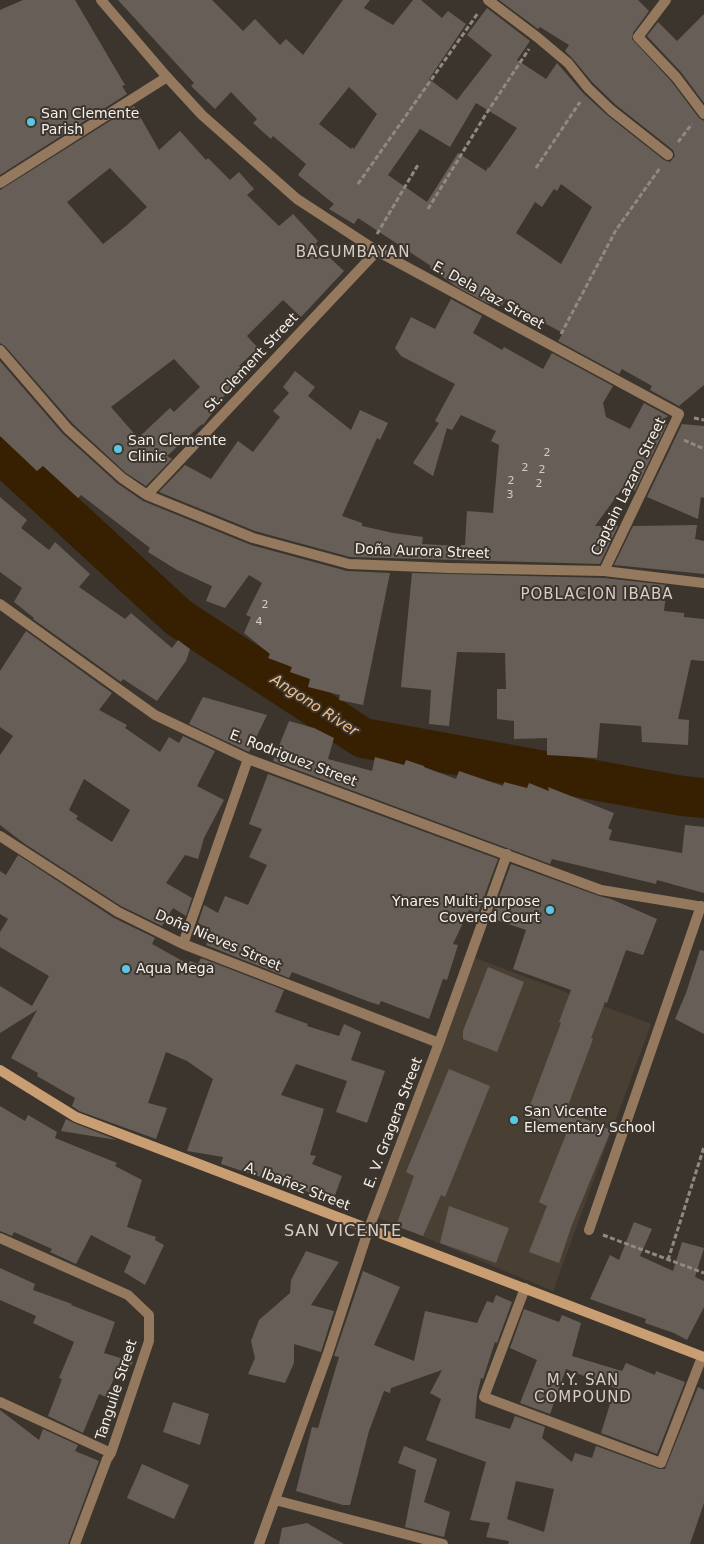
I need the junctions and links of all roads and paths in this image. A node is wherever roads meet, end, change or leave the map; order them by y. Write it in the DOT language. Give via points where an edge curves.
graph roads {
  1 [pos="101,0"];
  2 [pos="666,0"];
  3 [pos="485,4"];
  4 [pos="538,37"];
  5 [pos="166,77"];
  6 [pos="588,88"];
  7 [pos="703,113"];
  8 [pos="668,155"];
  9 [pos="419,163"];
  10 [pos="536,168"];
  11 [pos="0,183"];
  12 [pos="358,184"];
  13 [pos="428,209"];
  14 [pos="374,249"];
  15 [pos="554,348"];
  16 [pos="0,350"];
  17 [pos="679,414"];
  18 [pos="670,434"];
  19 [pos="704,449"];
  20 [pos="147,495"];
  21 [pos="604,571"];
  22 [pos="704,583"];
  23 [pos="0,604"];
  24 [pos="248,759"];
  25 [pos="0,836"];
  26 [pos="507,854"];
  27 [pos="703,906"];
  28 [pos="183,944"];
  29 [pos="439,1043"];
  30 [pos="0,1070"];
  31 [pos="704,1147"];
  32 [pos="368,1228"];
  33 [pos="589,1230"];
  34 [pos="0,1238"];
  35 [pos="668,1260"];
  36 [pos="704,1273"];
  37 [pos="525,1288"];
  38 [pos="703,1357"];
  39 [pos="0,1402"];
  40 [pos="111,1454"];
  41 [pos="276,1500"];
  42 [pos="74,1544"];
  43 [pos="259,1544"];
  44 [pos="443,1544"];
  1 -- 5 [label="street, E. Dela Paz Street"];
  2 -- 7 [label="street" via="638,37 676,77"];
  3 -- 4 [label="street"];
  3 -- 12 [label="path"];
  4 -- 6 [label="street" via="568,63"];
  4 -- 13 [label="path"];
  5 -- 11 [label="street"];
  5 -- 14 [label="street, E. Dela Paz Street" via="202,115 297,199"];
  6 -- 8 [label="street"];
  6 -- 10 [label="path"];
  7 -- 8 [label="path"];
  8 -- 15 [label="path" via="616,230"];
  9 -- 14 [label="path"];
  14 -- 15 [label="street, E. Dela Paz Street"];
  14 -- 20 [label="street, St. Clement Street"];
  15 -- 17 [label="street, E. Dela Paz Street"];
  16 -- 20 [label="street, Doña Aurora Street" via="68,429 122,478"];
  17 -- 18 [label="street, Captain Lazaro Street"];
  18 -- 19 [label="path"];
  18 -- 21 [label="street, Captain Lazaro Street"];
  20 -- 21 [label="street, Doña Aurora Street" via="253,538 349,564"];
  21 -- 22 [label="street, Doña Aurora Street"];
  23 -- 24 [label="street, E. Rodriguez Street" via="155,715"];
  24 -- 26 [label="street, E. Rodriguez Street"];
  24 -- 28 [label="street"];
  25 -- 28 [label="street, Doña Nieves Street" via="118,912"];
  26 -- 27 [label="street, E. Rodriguez Street" via="601,890"];
  26 -- 29 [label="street, E. V. Gragera Street"];
  27 -- 33 [label="street"];
  28 -- 29 [label="street, Doña Nieves Street"];
  29 -- 32 [label="street, E. V. Gragera Street"];
  30 -- 32 [label="street, A. Ibañez Street" via="76,1117"];
  31 -- 35 [label="path"];
  32 -- 37 [label="street, A. Ibañez Street"];
  32 -- 41 [label="street, E. V. Gragera Street"];
  33 -- 35 [label="path"];
  34 -- 40 [label="street, Tanguile Street" via="128,1296 149,1315 149,1341"];
  35 -- 36 [label="path"];
  37 -- 38 [label="street, A. Ibañez Street"];
  37 -- 38 [label="street" via="484,1397 660,1462"];
  39 -- 40 [label="street"];
  40 -- 42 [label="street, Tanguile Street"];
  41 -- 43 [label="street, E. V. Gragera Street"];
  41 -- 44 [label="street"];
}
